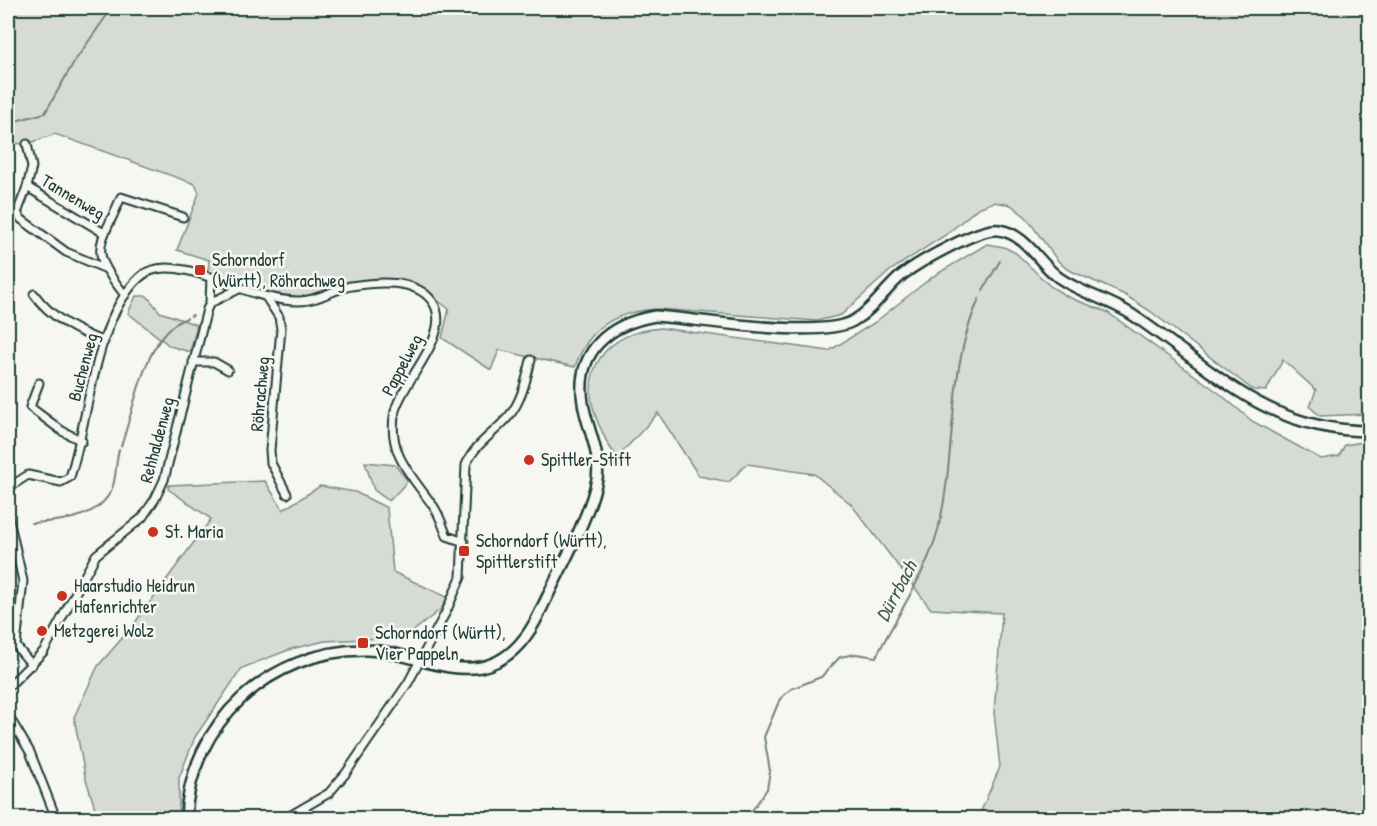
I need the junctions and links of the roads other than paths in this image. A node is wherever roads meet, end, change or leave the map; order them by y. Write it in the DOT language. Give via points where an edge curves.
graph roads {
  1 [pos="27,144"];
  2 [pos="27,187"];
  3 [pos="183,217"];
  4 [pos="104,233"];
  5 [pos="104,268"];
  6 [pos="211,277"];
  7 [pos="241,288"];
  8 [pos="34,294"];
  9 [pos="125,295"];
  10 [pos="266,297"];
  11 [pos="210,303"];
  12 [pos="104,342"];
  13 [pos="531,360"];
  14 [pos="193,362"];
  15 [pos="228,370"];
  16 [pos="39,383"];
  17 [pos="1370,431"];
  18 [pos="82,441"];
  19 [pos="8,488"];
  20 [pos="287,494"];
  21 [pos="8,515"];
  22 [pos="464,542"];
  23 [pos="420,659"];
  24 [pos="32,665"];
  25 [pos="8,687"];
  26 [pos="8,715"];
  27 [pos="56,819"];
  28 [pos="186,819"];
  29 [pos="286,819"];
  1 -- 2 [label="street, Tannenweg" via="32,167"];
  2 -- 4 [label="street, Tannenweg"];
  2 -- 5 [label="street, Tannenweg" via="17,213 21,219 66,252"];
  3 -- 4 [label="street, Tannenweg" via="121,197"];
  4 -- 5 [label="street, Tannenweg" via="99,255"];
  5 -- 9 [label="street, Tannenweg"];
  6 -- 7 [label="street, Pappelweg"];
  6 -- 9 [label="street, Buchenweg" via="174,269 152,270 141,276"];
  6 -- 11 [label="street, Rehhaldenweg"];
  7 -- 10 [label="street, Pappelweg"];
  7 -- 11 [label="street"];
  8 -- 12 [label="street" via="74,330"];
  9 -- 12 [label="street, Buchenweg"];
  10 -- 20 [label="street, Röhrachweg" via="279,316 281,329 271,463"];
  10 -- 22 [label="street, Pappelweg" via="309,301 350,286 403,284 415,287 432,301 438,319 436,331 401,396 394,417 393,439 400,462 436,510 447,536"];
  11 -- 14 [label="street, Rehhaldenweg"];
  12 -- 18 [label="street, Buchenweg"];
  13 -- 22 [label="street" via="516,406 471,452 466,465"];
  14 -- 15 [label="street" via="214,362"];
  14 -- 24 [label="street, Rehhaldenweg" via="156,500 141,518 96,555 44,651"];
  16 -- 18 [label="street" via="30,407"];
  17 -- 23 [label="main road" via="1297,422 1263,407 1113,302 1059,278 1022,240 998,229 972,234 903,275 870,309 842,327 814,330 655,316 618,326 593,350 584,368 583,404 598,461 596,481 531,630 516,649 482,666 455,668"];
  18 -- 19 [label="street, Buchenweg" via="66,481 28,475"];
  21 -- 24 [label="street" via="23,580 16,646"];
  22 -- 23 [label="street" via="461,577"];
  23 -- 28 [label="main road" via="374,651 340,652 310,658 268,677 241,697 205,743 192,773"];
  23 -- 29 [label="street" via="385,719 335,786"];
  24 -- 25 [label="street, Rehhaldenweg"];
  26 -- 27 [label="street" via="30,752"];
}
